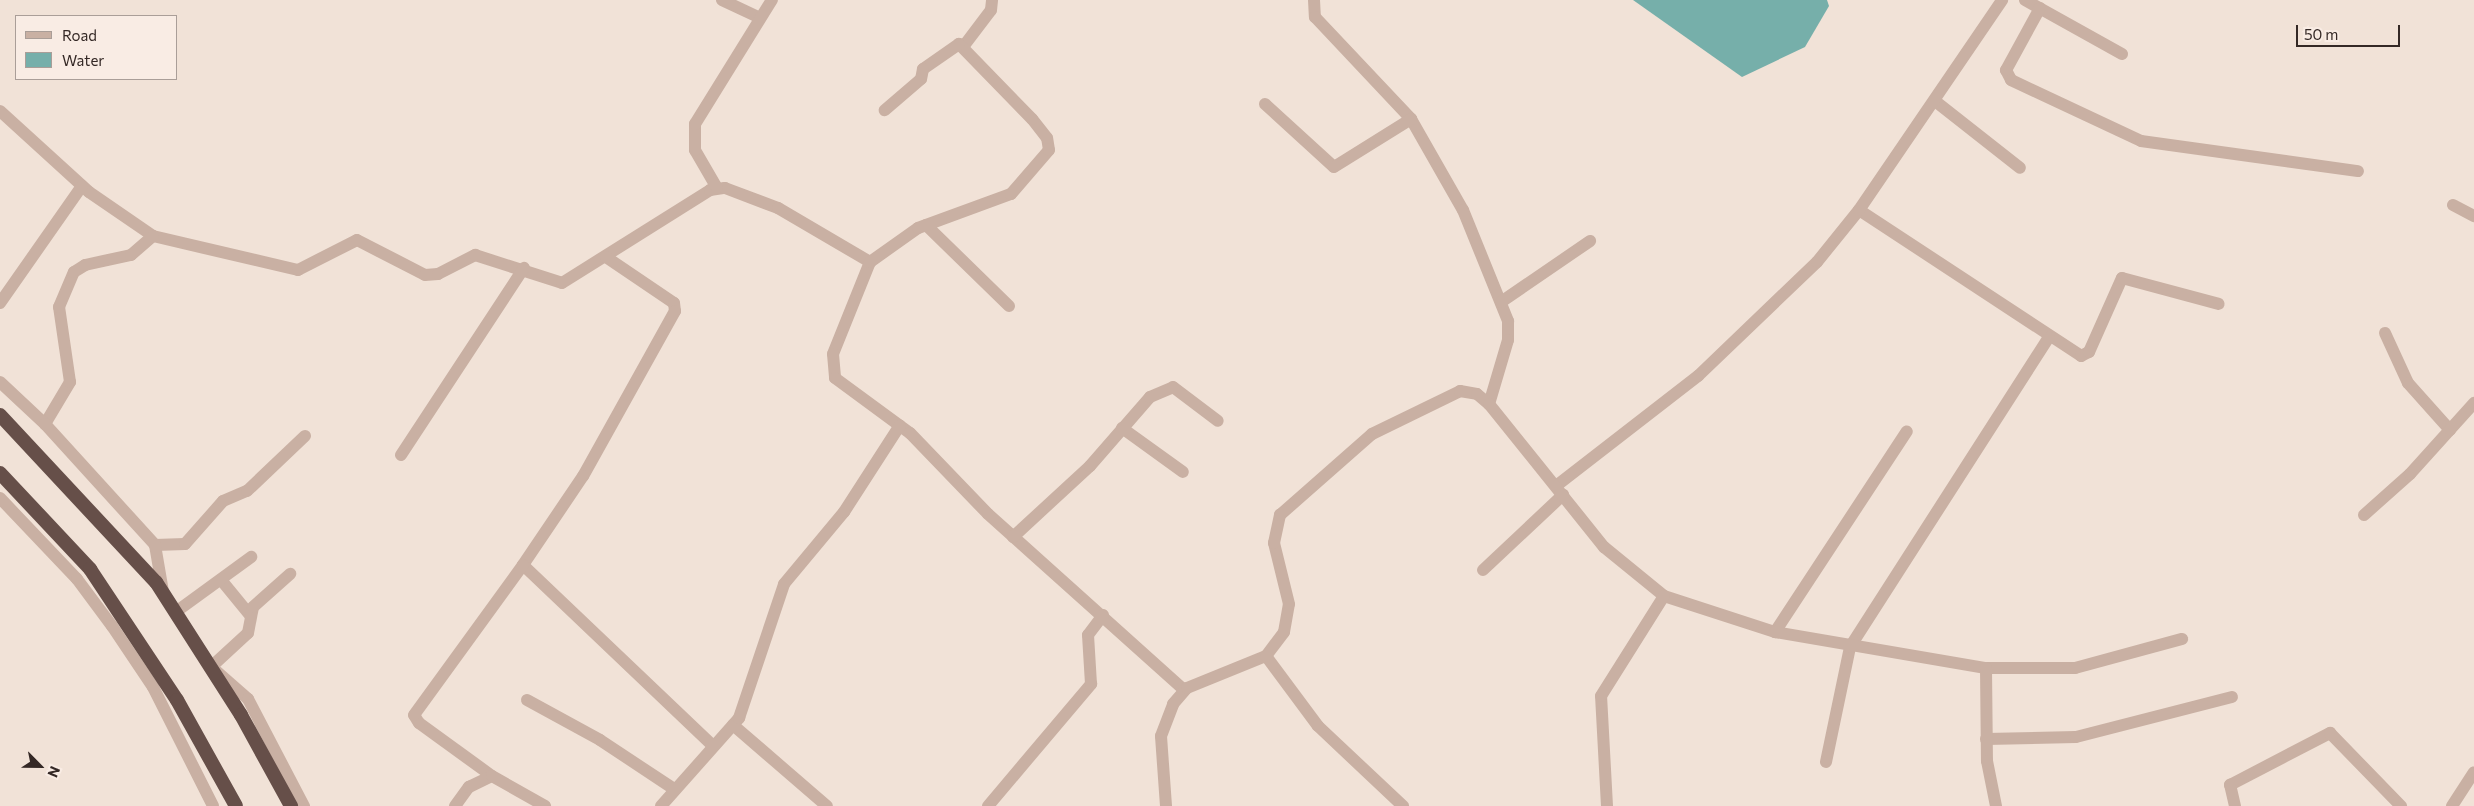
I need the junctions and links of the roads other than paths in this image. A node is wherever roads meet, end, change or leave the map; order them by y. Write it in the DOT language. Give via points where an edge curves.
graph roads {
  1 [pos="722,0"];
  2 [pos="772,0"];
  3 [pos="992,0"];
  4 [pos="1314,0"];
  5 [pos="2002,0"];
  6 [pos="2026,0"];
  7 [pos="2040,8"];
  8 [pos="760,18"];
  9 [pos="963,47"];
  10 [pos="2122,54"];
  11 [pos="1935,101"];
  12 [pos="1265,104"];
  13 [pos="885,110"];
  14 [pos="0,111"];
  15 [pos="1411,119"];
  16 [pos="2020,168"];
  17 [pos="2358,172"];
  18 [pos="82,186"];
  19 [pos="718,188"];
  20 [pos="2453,205"];
  21 [pos="1859,210"];
  22 [pos="2474,216"];
  23 [pos="926,224"];
  24 [pos="153,236"];
  25 [pos="1590,241"];
  26 [pos="606,257"];
  27 [pos="870,262"];
  28 [pos="524,268"];
  29 [pos="1501,302"];
  30 [pos="0,303"];
  31 [pos="2219,304"];
  32 [pos="1009,306"];
  33 [pos="2385,333"];
  34 [pos="2049,337"];
  35 [pos="0,382"];
  36 [pos="2474,403"];
  37 [pos="1489,404"];
  38 [pos="0,415"];
  39 [pos="1218,421"];
  40 [pos="45,424"];
  41 [pos="900,425"];
  42 [pos="1122,428"];
  43 [pos="2450,430"];
  44 [pos="1907,431"];
  45 [pos="305,436"];
  46 [pos="401,455"];
  47 [pos="1182,472"];
  48 [pos="0,473"];
  49 [pos="1559,491"];
  50 [pos="0,498"];
  51 [pos="2364,515"];
  52 [pos="1013,537"];
  53 [pos="154,545"];
  54 [pos="252,556"];
  55 [pos="523,565"];
  56 [pos="1483,570"];
  57 [pos="290,574"];
  58 [pos="222,581"];
  59 [pos="163,592"];
  60 [pos="1664,596"];
  61 [pos="177,611"];
  62 [pos="249,614"];
  63 [pos="1103,615"];
  64 [pos="1775,632"];
  65 [pos="2182,639"];
  66 [pos="1850,648"];
  67 [pos="1266,656"];
  68 [pos="211,667"];
  69 [pos="1986,668"];
  70 [pos="1184,690"];
  71 [pos="2232,697"];
  72 [pos="526,700"];
  73 [pos="733,724"];
  74 [pos="1986,738"];
  75 [pos="713,746"];
  76 [pos="1826,762"];
  77 [pos="2474,772"];
  78 [pos="492,776"];
  79 [pos="674,789"];
  80 [pos="213,806"];
  81 [pos="236,806"];
  82 [pos="291,806"];
  83 [pos="304,806"];
  84 [pos="455,806"];
  85 [pos="545,806"];
  86 [pos="661,806"];
  87 [pos="827,806"];
  88 [pos="988,806"];
  89 [pos="1166,806"];
  90 [pos="1403,806"];
  91 [pos="1607,806"];
  92 [pos="1996,806"];
  93 [pos="2235,806"];
  94 [pos="2401,806"];
  95 [pos="2452,806"];
  1 -- 8 [label="street"];
  2 -- 8 [label="street"];
  3 -- 9 [label="street" via="991,10"];
  4 -- 15 [label="street" via="1315,17"];
  5 -- 11 [label="street"];
  6 -- 7 [label="street"];
  7 -- 10 [label="street"];
  7 -- 17 [label="street" via="2006,70 2011,80 2141,141"];
  8 -- 19 [label="street" via="695,124 695,150"];
  9 -- 13 [label="street" via="952,46"];
  9 -- 23 [label="street" via="1048,138 1049,150 1011,194"];
  11 -- 16 [label="street"];
  11 -- 21 [label="street"];
  12 -- 15 [label="street" via="1334,167"];
  14 -- 18 [label="street"];
  15 -- 29 [label="street" via="1461,204"];
  18 -- 24 [label="street"];
  18 -- 30 [label="street"];
  19 -- 26 [label="street"];
  19 -- 27 [label="street" via="778,208"];
  20 -- 22 [label="street"];
  21 -- 34 [label="street"];
  21 -- 49 [label="street" via="1817,262 1714,362"];
  23 -- 27 [label="street"];
  23 -- 32 [label="street"];
  24 -- 28 [label="street" via="298,270 351,240 432,276 475,255"];
  24 -- 40 [label="street" via="130,255 85,265 74,272 59,307 70,382"];
  25 -- 29 [label="street"];
  26 -- 28 [label="street" via="562,283"];
  26 -- 55 [label="street" via="674,303 676,311 583,476"];
  27 -- 41 [label="street" via="833,354 831,370 842,385"];
  28 -- 46 [label="street"];
  29 -- 37 [label="street" via="1508,340"];
  31 -- 34 [label="street" via="2122,278 2087,355 2078,354"];
  33 -- 43 [label="street" via="2408,383"];
  34 -- 66 [label="street"];
  35 -- 40 [label="street"];
  36 -- 43 [label="street"];
  37 -- 49 [label="street"];
  37 -- 67 [label="street" via="1477,394 1460,390 1418,408 1354,447 1288,504 1274,533 1289,619"];
  38 -- 59 [label="highway"];
  39 -- 42 [label="street" via="1173,387 1145,400"];
  40 -- 53 [label="street"];
  41 -- 52 [label="street"];
  41 -- 73 [label="street" via="844,512 784,584 745,706"];
  42 -- 47 [label="street"];
  42 -- 52 [label="street" via="1090,466"];
  43 -- 51 [label="street"];
  44 -- 64 [label="street"];
  45 -- 53 [label="street" via="247,491 223,501 185,544"];
  48 -- 81 [label="highway" via="90,569 177,700"];
  49 -- 56 [label="street"];
  49 -- 60 [label="street" via="1608,551"];
  50 -- 80 [label="street" via="77,579 112,626 152,687"];
  52 -- 63 [label="street"];
  53 -- 59 [label="street"];
  54 -- 58 [label="street"];
  55 -- 75 [label="street"];
  55 -- 78 [label="street" via="414,715 419,723"];
  57 -- 62 [label="street"];
  58 -- 61 [label="street"];
  58 -- 62 [label="street"];
  59 -- 61 [label="highway"];
  60 -- 64 [label="street"];
  60 -- 91 [label="street" via="1601,696"];
  61 -- 68 [label="highway"];
  62 -- 68 [label="street" via="248,632"];
  63 -- 70 [label="street"];
  63 -- 88 [label="street" via="1088,635 1091,684"];
  64 -- 66 [label="street"];
  65 -- 69 [label="street" via="2076,668"];
  66 -- 69 [label="street"];
  66 -- 76 [label="street"];
  67 -- 70 [label="street"];
  67 -- 90 [label="street" via="1318,726"];
  68 -- 82 [label="highway"];
  68 -- 83 [label="street" via="248,699"];
  69 -- 74 [label="street"];
  70 -- 89 [label="street" via="1162,725"];
  71 -- 74 [label="street" via="2076,737"];
  72 -- 79 [label="street" via="600,740"];
  73 -- 75 [label="street"];
  73 -- 87 [label="street"];
  74 -- 92 [label="street"];
  75 -- 79 [label="street"];
  77 -- 95 [label="street"];
  78 -- 84 [label="street" via="469,787"];
  78 -- 85 [label="street"];
  79 -- 86 [label="street"];
  93 -- 94 [label="street" via="2230,785 2330,733"];
}
